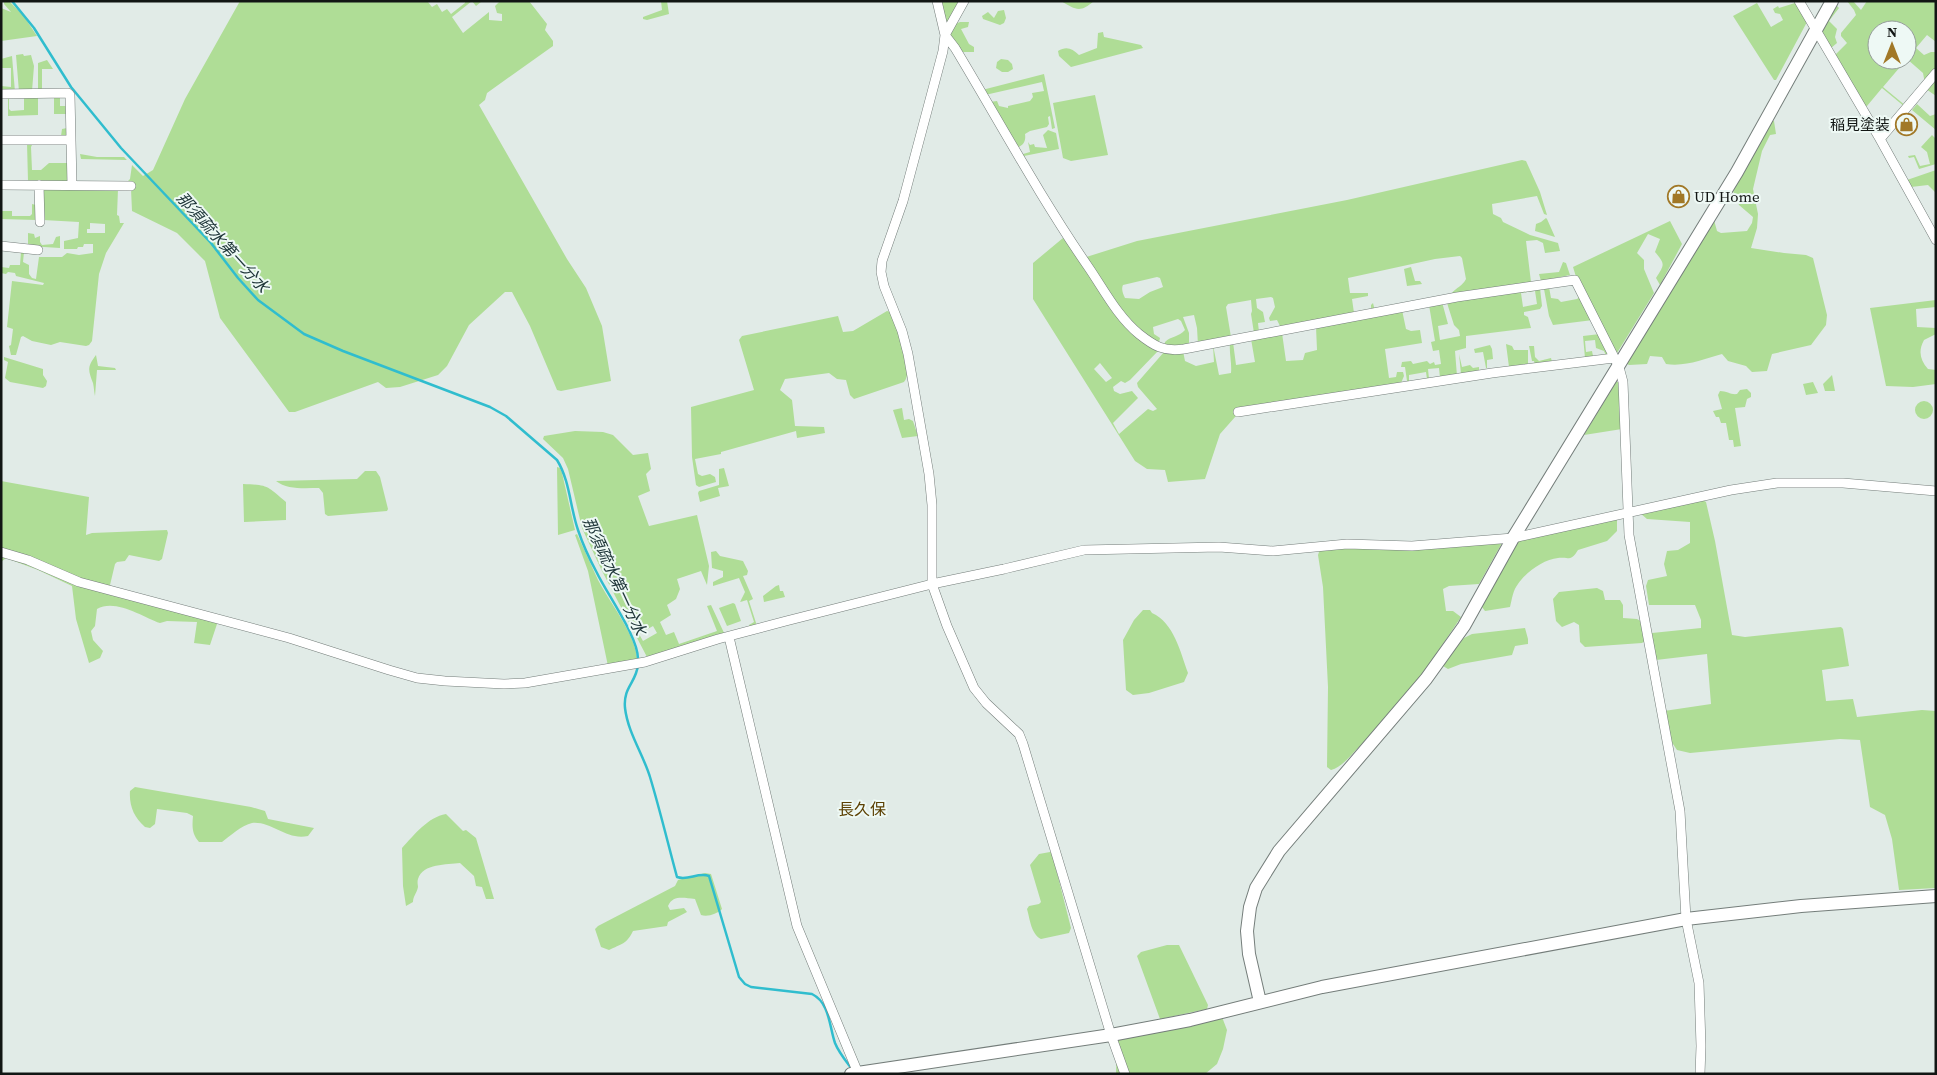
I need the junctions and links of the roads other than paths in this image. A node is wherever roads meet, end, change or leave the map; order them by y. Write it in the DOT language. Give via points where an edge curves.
graph roads {
  1 [pos="937,1"];
  2 [pos="964,1"];
  3 [pos="1800,1"];
  4 [pos="1832,1"];
  5 [pos="1816,28"];
  6 [pos="945,35"];
  7 [pos="1936,73"];
  8 [pos="1,94"];
  9 [pos="1880,139"];
  10 [pos="1,140"];
  11 [pos="72,140"];
  12 [pos="1,185"];
  13 [pos="39,185"];
  14 [pos="72,185"];
  15 [pos="131,186"];
  16 [pos="40,222"];
  17 [pos="1936,240"];
  18 [pos="1,246"];
  19 [pos="38,250"];
  20 [pos="1616,362"];
  21 [pos="1238,412"];
  22 [pos="1936,490"];
  23 [pos="1627,513"];
  24 [pos="1513,538"];
  25 [pos="1,552"];
  26 [pos="932,584"];
  27 [pos="729,637"];
  28 [pos="1936,896"];
  29 [pos="1686,919"];
  30 [pos="1260,1002"];
  31 [pos="1111,1035"];
  32 [pos="859,1073"];
  33 [pos="1125,1074"];
  34 [pos="1700,1074"];
  1 -- 6 [label="street"];
  2 -- 6 [label="street"];
  3 -- 5 [label="street"];
  4 -- 5 [label="street"];
  5 -- 9 [label="street"];
  5 -- 20 [label="street" via="1737,172"];
  6 -- 20 [label="street" via="1062,230 1122,316 1158,347 1172,351 1570,279 1574,280"];
  6 -- 26 [label="street" via="903,201 881,272 908,354 929,474"];
  7 -- 9 [label="street"];
  8 -- 11 [label="street" via="68,93"];
  9 -- 17 [label="street"];
  10 -- 11 [label="street"];
  11 -- 14 [label="street"];
  12 -- 13 [label="street"];
  13 -- 14 [label="street"];
  13 -- 16 [label="street"];
  14 -- 15 [label="street"];
  18 -- 19 [label="street"];
  20 -- 21 [label="street" via="1484,374"];
  20 -- 23 [label="street" via="1623,382"];
  20 -- 24 [label="street"];
  22 -- 23 [label="street" via="1843,483 1777,483"];
  23 -- 24 [label="street"];
  23 -- 29 [label="street" via="1680,811"];
  24 -- 26 [label="street" via="1412,546 1347,544 1273,551 1219,547 1084,550"];
  24 -- 30 [label="street" via="1446,654 1279,851 1256,888 1247,931"];
  25 -- 27 [label="street" via="79,582 289,638 417,678 525,683 645,662"];
  26 -- 27 [label="street"];
  26 -- 31 [label="street" via="974,688 1019,734 1023,744"];
  27 -- 32 [label="street" via="797,926"];
  28 -- 29 [label="street"];
  29 -- 30 [label="street" via="1354,980"];
  29 -- 34 [label="street" via="1699,983"];
  30 -- 31 [label="street"];
  31 -- 32 [label="street"];
  31 -- 33 [label="street"];
}
